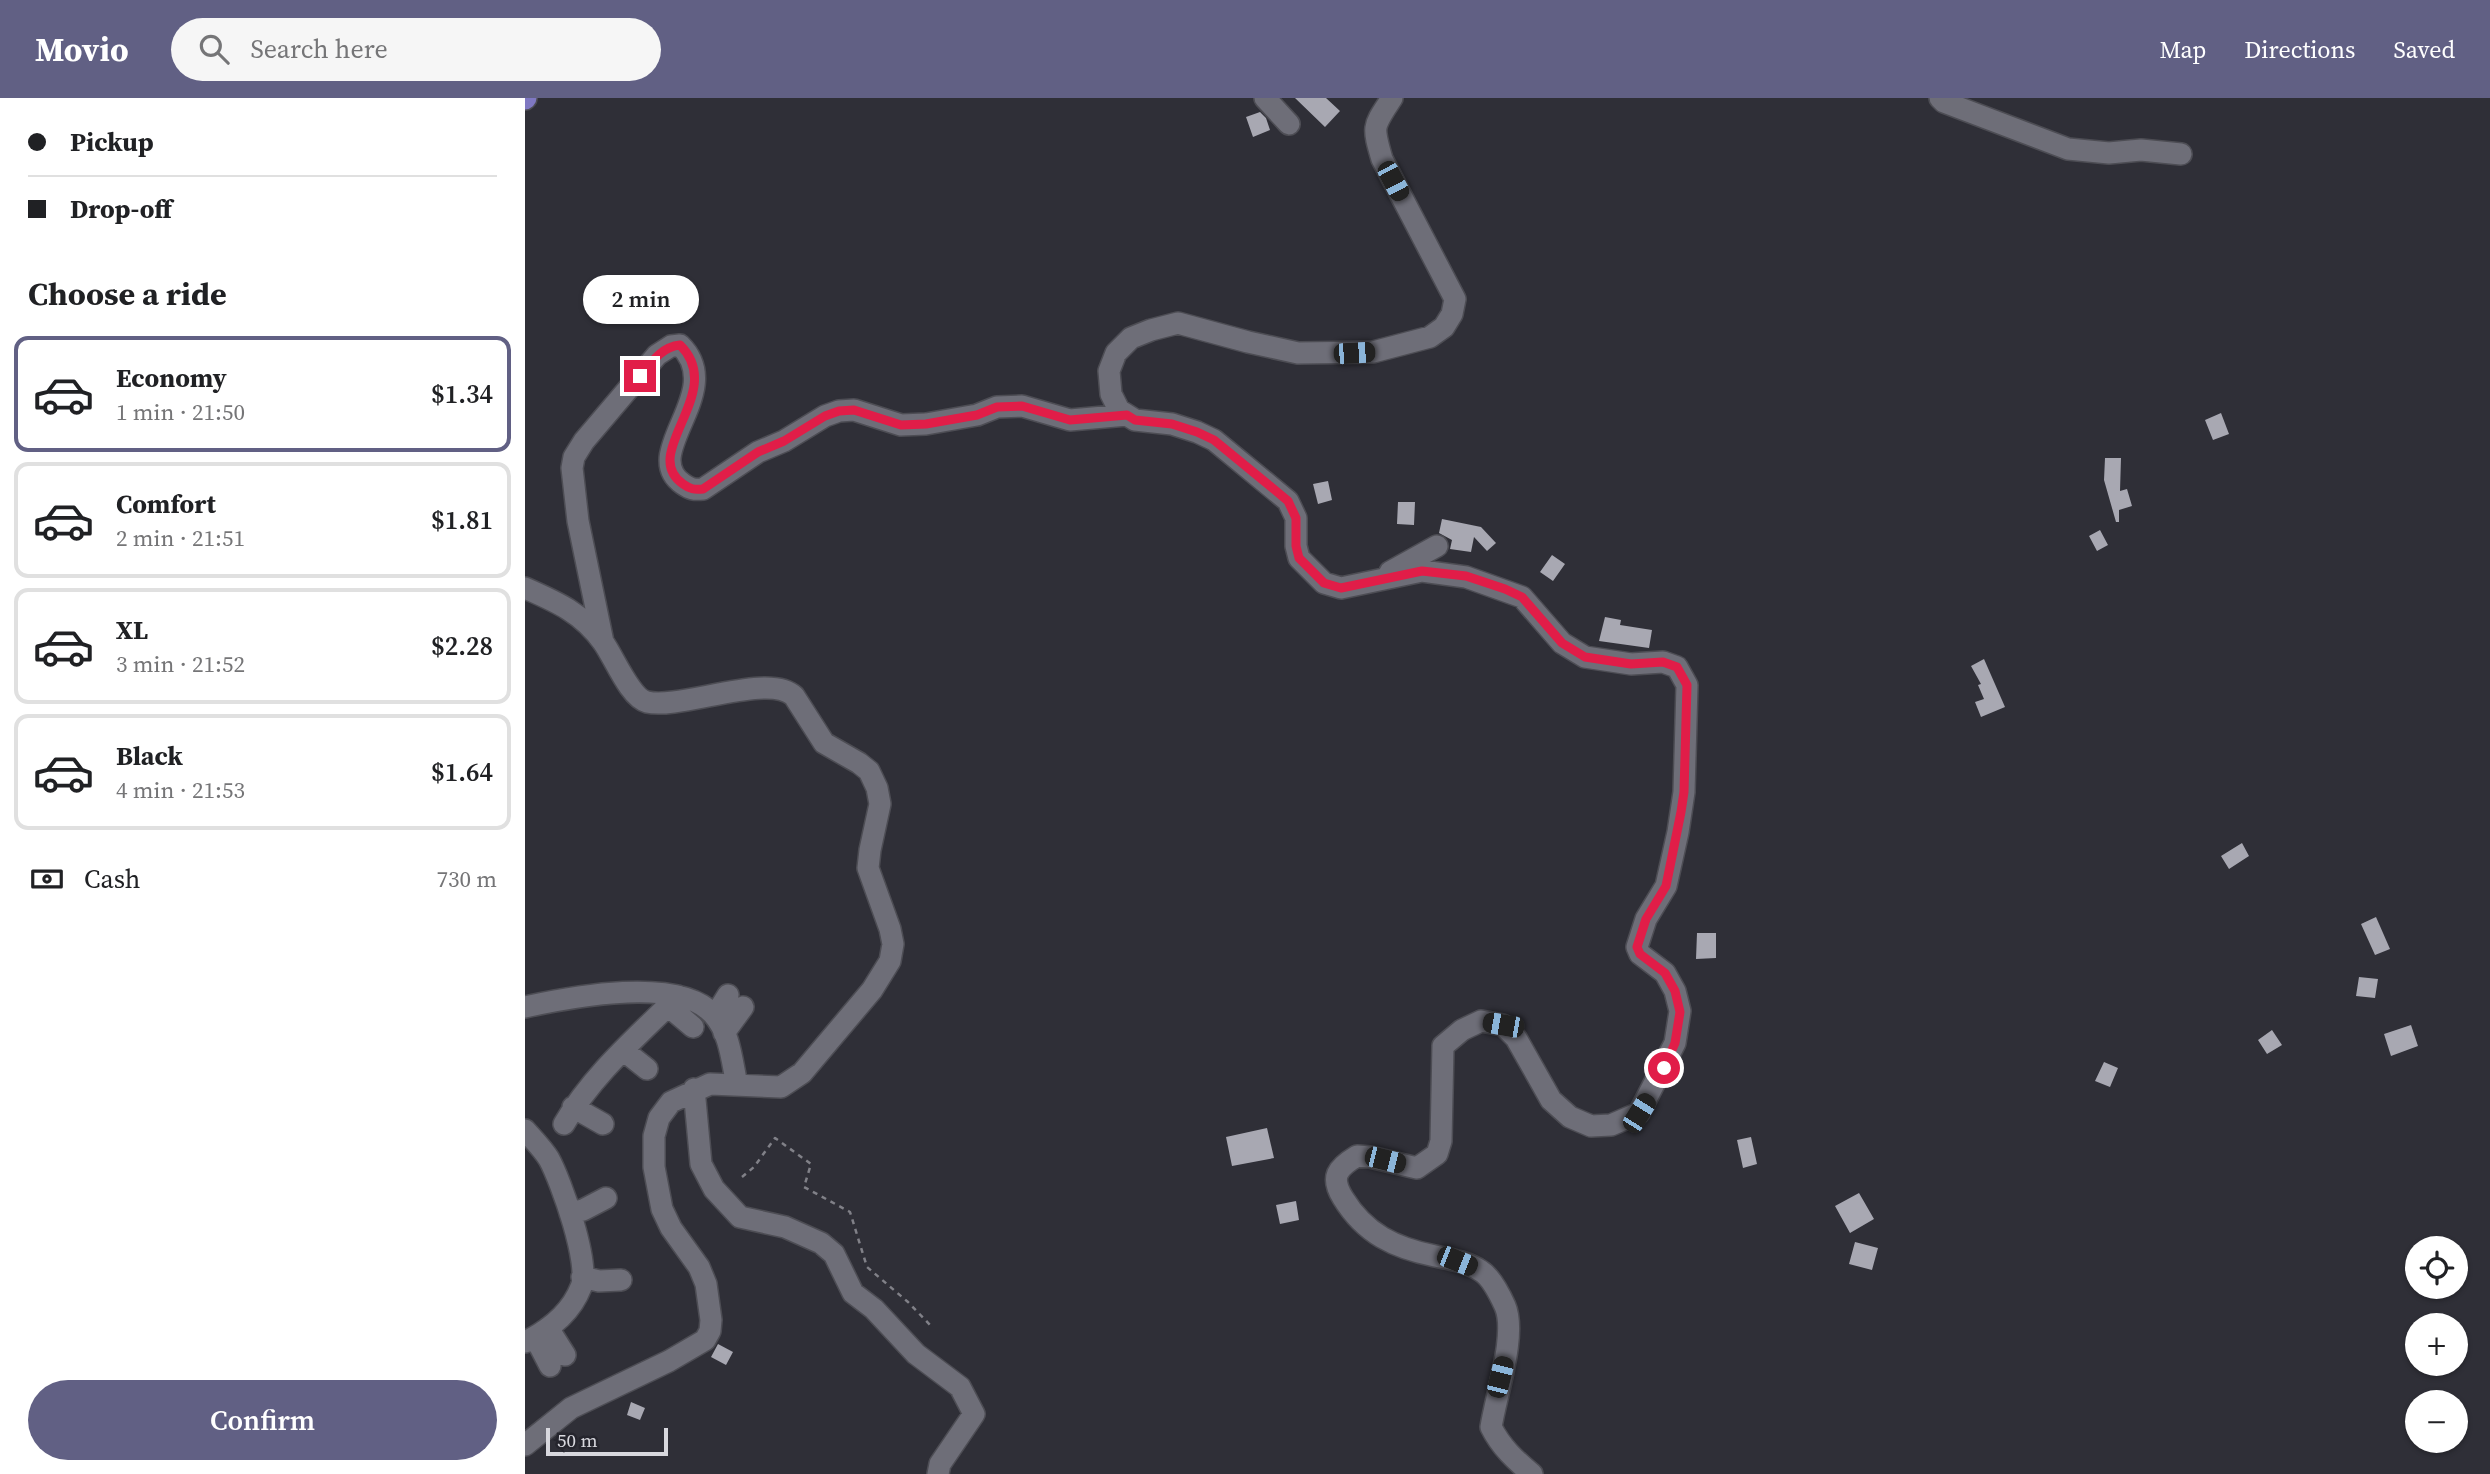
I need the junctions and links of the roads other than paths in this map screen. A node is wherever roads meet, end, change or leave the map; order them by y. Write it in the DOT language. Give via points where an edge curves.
graph roads {
  1 [pos="1265,98"];
  2 [pos="1392,98"];
  3 [pos="1940,98"];
  4 [pos="1289,124"];
  5 [pos="2181,154"];
  6 [pos="1127,415"];
  7 [pos="1437,546"];
  8 [pos="1376,580"];
  9 [pos="525,588"];
  10 [pos="603,642"];
  11 [pos="687,996"];
  12 [pos="735,1001"];
  13 [pos="525,1007"];
  14 [pos="720,1024"];
  15 [pos="693,1027"];
  16 [pos="623,1050"];
  17 [pos="647,1069"];
  18 [pos="737,1085"];
  19 [pos="694,1089"];
  20 [pos="603,1124"];
  21 [pos="525,1130"];
  22 [pos="606,1198"];
  23 [pos="570,1213"];
  24 [pos="582,1277"];
  25 [pos="621,1280"];
  26 [pos="536,1336"];
  27 [pos="558,1360"];
  28 [pos="1498,1440"];
  29 [pos="525,1445"];
  30 [pos="938,1474"];
  31 [pos="1510,1474"];
  32 [pos="1531,1474"];
  1 -- 4 [label="street"];
  2 -- 6 [label="street" via="1375,122 1376,139 1455,299 1444,327 1430,337 1373,352 1335,354 1298,353 1178,323 1151,330 1131,338 1115,354 1109,371 1111,394"];
  3 -- 5 [label="street" via="2068,149"];
  6 -- 8 [label="street" via="1172,424 1214,440 1288,501 1296,518 1299,558 1324,583 1341,588"];
  6 -- 10 [label="street" via="1070,420 1022,406 997,407 977,415 901,425 854,410 839,411 694,490 675,478 669,465 692,399 694,379 687,352 680,345 671,346 657,355 574,457 578,521"];
  7 -- 8 [label="street"];
  8 -- 28 [label="street" via="1422,571 1466,576 1505,589 1522,597 1562,643 1585,657 1631,664 1663,662 1677,667 1687,685 1684,792 1678,832 1666,886 1646,919 1637,947 1665,973 1680,1012 1675,1043 1639,1113 1611,1125 1591,1126 1570,1117 1551,1100 1516,1038 1503,1025 1481,1021 1443,1046 1437,1154 1417,1168 1357,1156 1335,1179 1351,1211 1374,1234 1411,1252 1482,1271 1494,1287 1506,1307 1510,1330 1492,1427"];
  9 -- 10 [label="street" via="564,605"];
  10 -- 18 [label="street" via="643,702 765,689 789,691 824,743 869,771 877,788 880,804 868,868 890,929 890,961 802,1073 781,1087"];
  11 -- 13 [label="street" via="658,992 573,996"];
  11 -- 14 [label="street"];
  11 -- 15 [label="street"];
  11 -- 16 [label="street"];
  12 -- 14 [label="street"];
  14 -- 18 [label="street"];
  16 -- 17 [label="street"];
  16 -- 20 [label="street" via="569,1115"];
  18 -- 19 [label="street"];
  19 -- 29 [label="street" via="671,1102 659,1118 654,1167 667,1218 706,1284 710,1331 705,1340 669,1361 571,1408"];
  19 -- 30 [label="street" via="701,1164 714,1189 740,1217 785,1227 821,1243 834,1254 853,1293 916,1354 960,1387 974,1414"];
  21 -- 23 [label="street" via="548,1158"];
  22 -- 23 [label="street"];
  23 -- 24 [label="street" via="578,1233"];
  24 -- 25 [label="street"];
  24 -- 26 [label="street" via="583,1285 566,1313"];
  26 -- 27 [label="street"];
  28 -- 31 [label="street"];
  28 -- 32 [label="street"];
}
